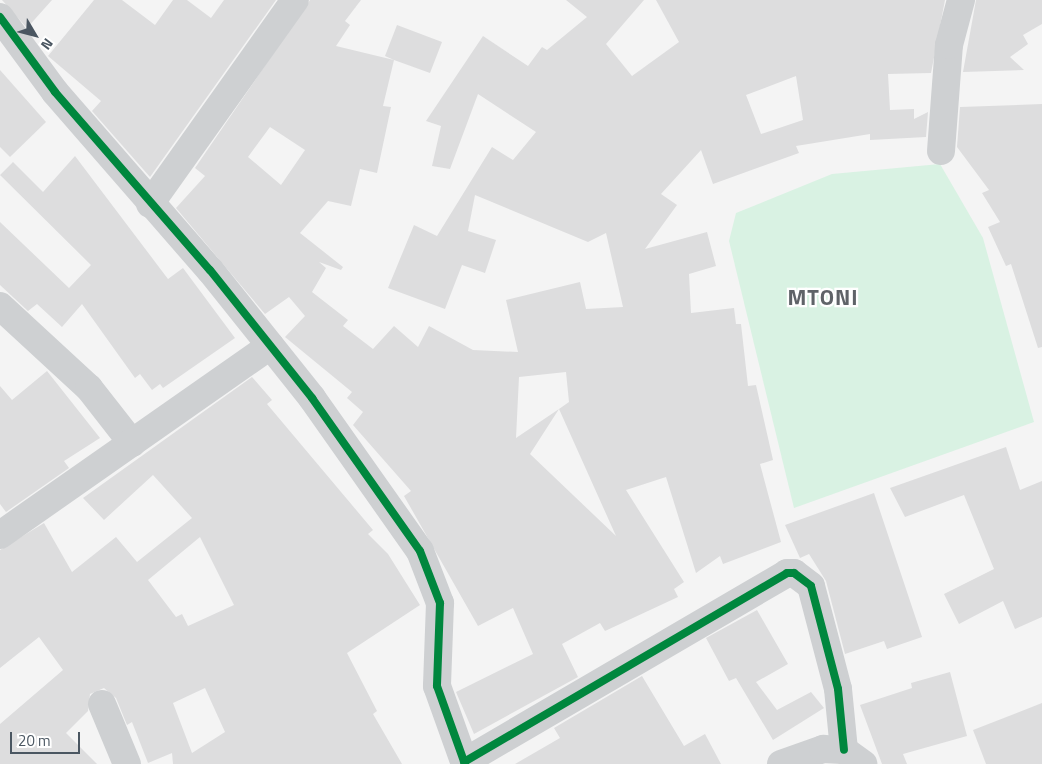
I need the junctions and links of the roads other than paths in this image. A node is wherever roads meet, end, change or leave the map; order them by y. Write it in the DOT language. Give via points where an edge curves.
graph roads {
  1 [pos="295,0"];
  2 [pos="961,0"];
  3 [pos="0,17"];
  4 [pos="941,150"];
  5 [pos="150,204"];
  6 [pos="0,306"];
  7 [pos="270,346"];
  8 [pos="132,443"];
  9 [pos="0,535"];
  10 [pos="102,704"];
  11 [pos="854,757"];
  12 [pos="464,763"];
  13 [pos="127,764"];
  14 [pos="781,764"];
  1 -- 5 [label="street"];
  2 -- 4 [label="street" via="949,45"];
  3 -- 5 [label="street" via="54,92"];
  5 -- 7 [label="street"];
  6 -- 8 [label="street" via="89,388"];
  7 -- 8 [label="street"];
  7 -- 12 [label="street" via="365,469 420,551 440,603 437,686"];
  8 -- 9 [label="street"];
  10 -- 13 [label="street"];
  11 -- 12 [label="street" via="814,595 806,580 787,573"];
  11 -- 14 [label="street" via="823,750"];
}
